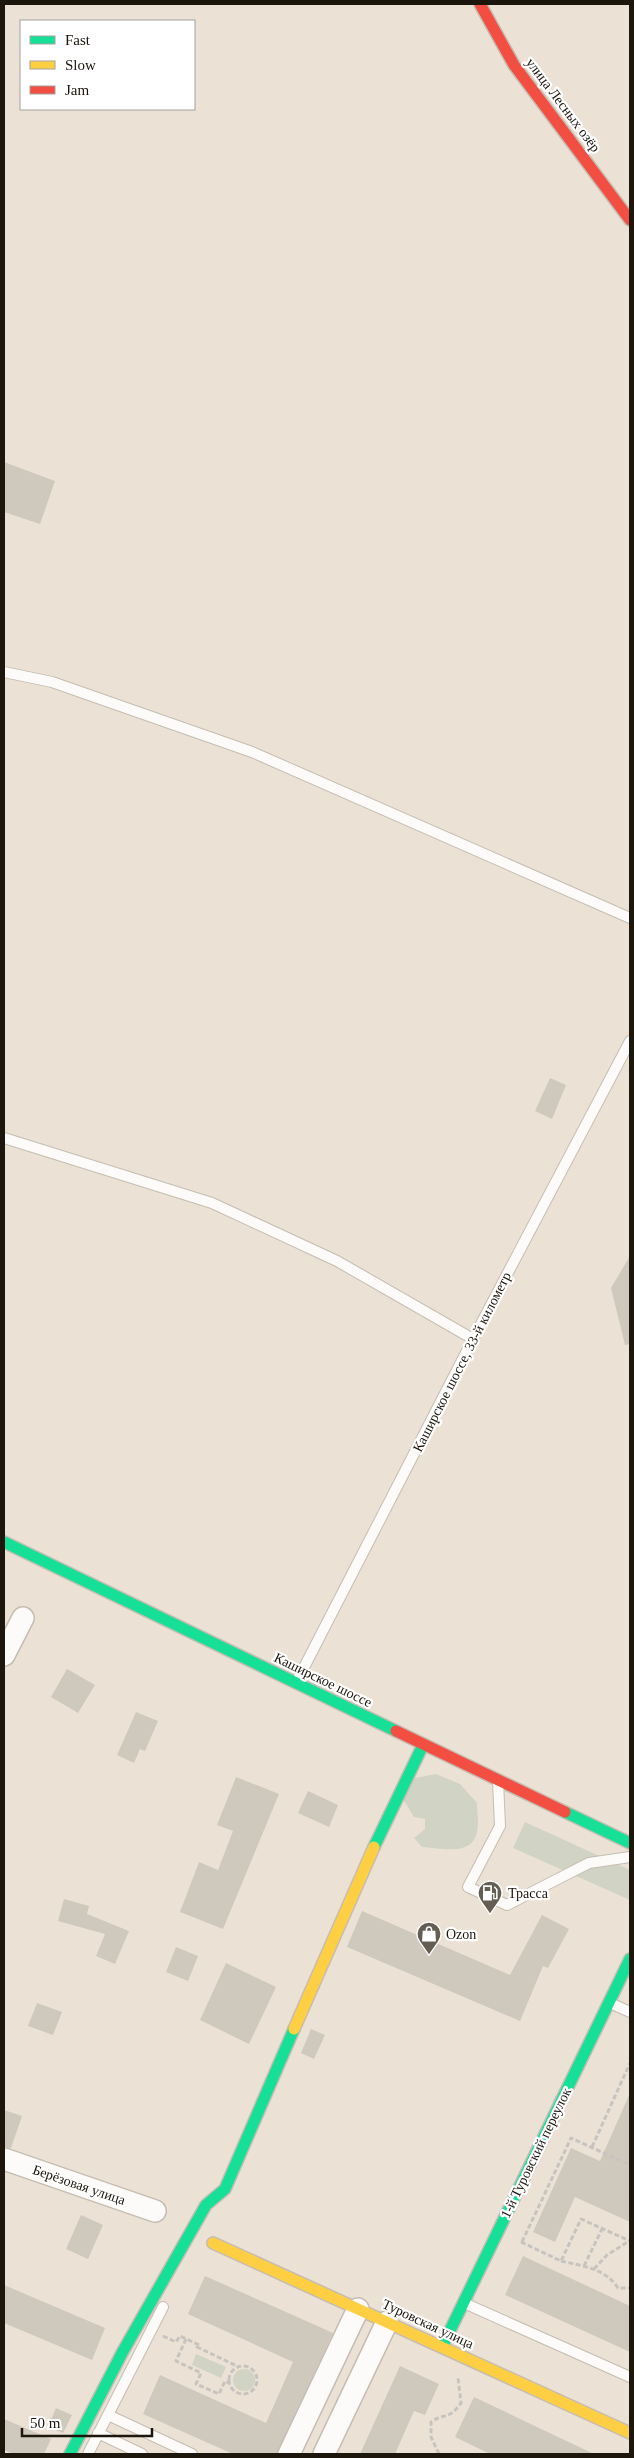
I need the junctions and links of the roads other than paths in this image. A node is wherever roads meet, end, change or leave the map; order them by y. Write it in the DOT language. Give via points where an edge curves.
graph roads {
  1 [pos="480,4"];
  2 [pos="630,220"];
  3 [pos="4,672"];
  4 [pos="630,918"];
  5 [pos="630,1041"];
  6 [pos="4,1138"];
  7 [pos="473,1339"];
  8 [pos="4,1542"];
  9 [pos="23,1618"];
  10 [pos="4,1655"];
  11 [pos="296,1684"];
  12 [pos="423,1745"];
  13 [pos="498,1780"];
  14 [pos="630,1843"];
  15 [pos="630,1857"];
  16 [pos="630,1959"];
  17 [pos="609,2003"];
  18 [pos="630,2012"];
  19 [pos="4,2158"];
  20 [pos="155,2211"];
  21 [pos="213,2243"];
  22 [pos="183,2269"];
  23 [pos="169,2295"];
  24 [pos="463,2303"];
  25 [pos="358,2309"];
  26 [pos="387,2322"];
  27 [pos="442,2348"];
  28 [pos="630,2377"];
  29 [pos="108,2415"];
  30 [pos="98,2433"];
  31 [pos="630,2433"];
  32 [pos="70,2454"];
  33 [pos="88,2454"];
  34 [pos="142,2454"];
  35 [pos="192,2454"];
  36 [pos="290,2454"];
  37 [pos="324,2454"];
  1 -- 2 [label="street, улица Лесных озёр" via="514,65"];
  3 -- 4 [label="lane" via="52,682 252,752"];
  5 -- 7 [label="lane, Каширское шоссе, 33-й километр"];
  6 -- 7 [label="lane" via="212,1203 337,1261"];
  7 -- 11 [label="lane, Каширское шоссе, 33-й километр"];
  8 -- 11 [label="street, Каширское шоссе"];
  9 -- 10 [label="street"];
  11 -- 12 [label="street, Каширское шоссе"];
  12 -- 13 [label="street, Каширское шоссе"];
  12 -- 32 [label="street" via="360,1877 225,2189 206,2205 122,2353"];
  13 -- 14 [label="street, Каширское шоссе"];
  13 -- 15 [label="lane" via="500,1826 468,1887 507,1905 589,1863"];
  16 -- 17 [label="street, 1-й Туровский переулок"];
  17 -- 18 [label="lane"];
  17 -- 24 [label="street, 1-й Туровский переулок"];
  19 -- 20 [label="street, Берёзовая улица"];
  21 -- 22 [label="lane" via="196,2248"];
  21 -- 25 [label="street, Туровская улица"];
  23 -- 29 [label="lane"];
  24 -- 27 [label="street, 1-й Туровский переулок"];
  24 -- 28 [label="lane"];
  25 -- 26 [label="street, Туровская улица"];
  25 -- 36 [label="street"];
  26 -- 27 [label="street, Туровская улица"];
  26 -- 37 [label="street"];
  27 -- 31 [label="street, Туровская улица"];
  29 -- 30 [label="lane"];
  29 -- 35 [label="lane"];
  30 -- 33 [label="lane"];
  30 -- 34 [label="lane"];
}
